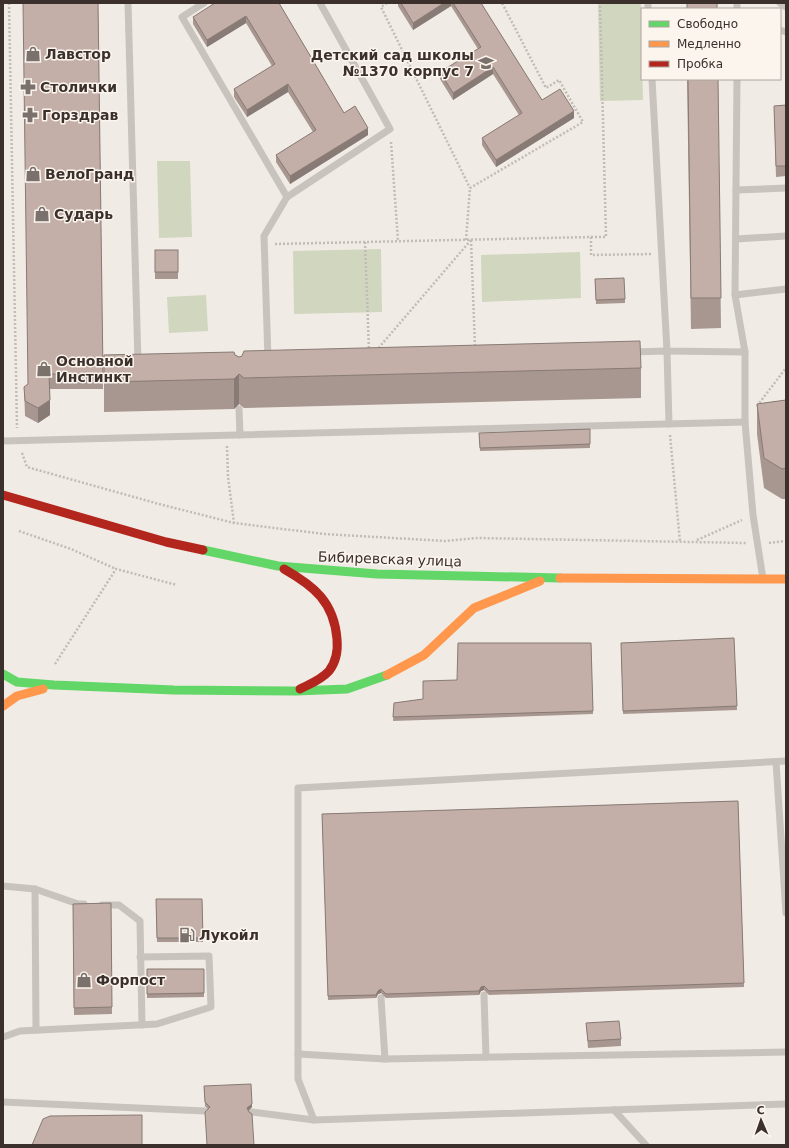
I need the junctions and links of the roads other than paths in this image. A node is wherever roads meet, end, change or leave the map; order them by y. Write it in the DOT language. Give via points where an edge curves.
graph roads {
  1 [pos="128,3"];
  2 [pos="204,3"];
  3 [pos="320,3"];
  4 [pos="780,3"];
  5 [pos="786,7"];
  6 [pos="652,80"];
  7 [pos="737,80"];
  8 [pos="786,188"];
  9 [pos="736,190"];
  10 [pos="287,197"];
  11 [pos="786,236"];
  12 [pos="736,239"];
  13 [pos="786,289"];
  14 [pos="736,295"];
  15 [pos="667,351"];
  16 [pos="627,352"];
  17 [pos="744,352"];
  18 [pos="269,362"];
  19 [pos="146,365"];
  20 [pos="239,408"];
  21 [pos="745,422"];
  22 [pos="668,424"];
  23 [pos="240,435"];
  24 [pos="3,441"];
  25 [pos="3,495"];
  26 [pos="278,566"];
  27 [pos="548,578"];
  28 [pos="786,579"];
  29 [pos="763,580"];
  30 [pos="3,674"];
  31 [pos="54,685"];
  32 [pos="296,691"];
  33 [pos="3,706"];
  34 [pos="786,761"];
  35 [pos="776,762"];
  36 [pos="3,886"];
  37 [pos="35,889"];
  38 [pos="786,913"];
  39 [pos="140,957"];
  40 [pos="484,995"];
  41 [pos="382,998"];
  42 [pos="142,1025"];
  43 [pos="36,1030"];
  44 [pos="3,1037"];
  45 [pos="786,1052"];
  46 [pos="298,1054"];
  47 [pos="486,1057"];
  48 [pos="385,1059"];
  49 [pos="3,1102"];
  50 [pos="786,1104"];
  51 [pos="614,1110"];
  52 [pos="205,1111"];
  53 [pos="252,1112"];
  54 [pos="314,1120"];
  55 [pos="646,1145"];
  1 -- 19 [label="lane" via="138,365"];
  2 -- 10 [label="lane" via="182,17"];
  3 -- 10 [label="lane" via="390,129"];
  4 -- 5 [label="lane"];
  6 -- 15 [label="lane"];
  7 -- 9 [label="lane"];
  8 -- 9 [label="lane"];
  9 -- 12 [label="lane"];
  10 -- 18 [label="lane" via="264,236"];
  11 -- 12 [label="lane"];
  12 -- 14 [label="lane"];
  13 -- 14 [label="lane"];
  14 -- 17 [label="lane"];
  15 -- 16 [label="lane"];
  15 -- 17 [label="lane"];
  15 -- 22 [label="lane"];
  17 -- 21 [label="lane"];
  20 -- 23 [label="lane"];
  21 -- 22 [label="lane"];
  21 -- 29 [label="lane" via="753,515"];
  22 -- 23 [label="lane"];
  23 -- 24 [label="lane"];
  25 -- 26 [label="main road, Бибиревская улица" via="166,542"];
  26 -- 27 [label="main road, Бибиревская улица" via="377,574"];
  26 -- 32 [label="main road" via="304,580 322,597 334,615 337,629 335,659 329,670"];
  27 -- 29 [label="main road, Бибиревская улица"];
  27 -- 32 [label="main road" via="474,608 424,655 387,675 347,689"];
  28 -- 29 [label="main road, Бибиревская улица"];
  30 -- 31 [label="main road" via="17,682"];
  31 -- 32 [label="main road" via="174,690"];
  31 -- 33 [label="main road" via="17,696"];
  34 -- 35 [label="lane"];
  35 -- 38 [label="lane"];
  35 -- 46 [label="lane" via="298,788"];
  36 -- 37 [label="lane"];
  37 -- 39 [label="lane" via="78,904 119,905 140,922"];
  37 -- 43 [label="lane"];
  39 -- 42 [label="lane"];
  39 -- 42 [label="lane" via="209,956 211,1007 157,1024"];
  40 -- 47 [label="lane"];
  41 -- 48 [label="lane"];
  42 -- 43 [label="lane"];
  43 -- 44 [label="lane" via="20,1031"];
  45 -- 47 [label="lane"];
  46 -- 48 [label="lane"];
  46 -- 54 [label="lane" via="298,1079"];
  47 -- 48 [label="lane"];
  49 -- 52 [label="lane"];
  50 -- 51 [label="lane"];
  51 -- 54 [label="lane"];
  51 -- 55 [label="lane"];
  53 -- 54 [label="lane"];
}
